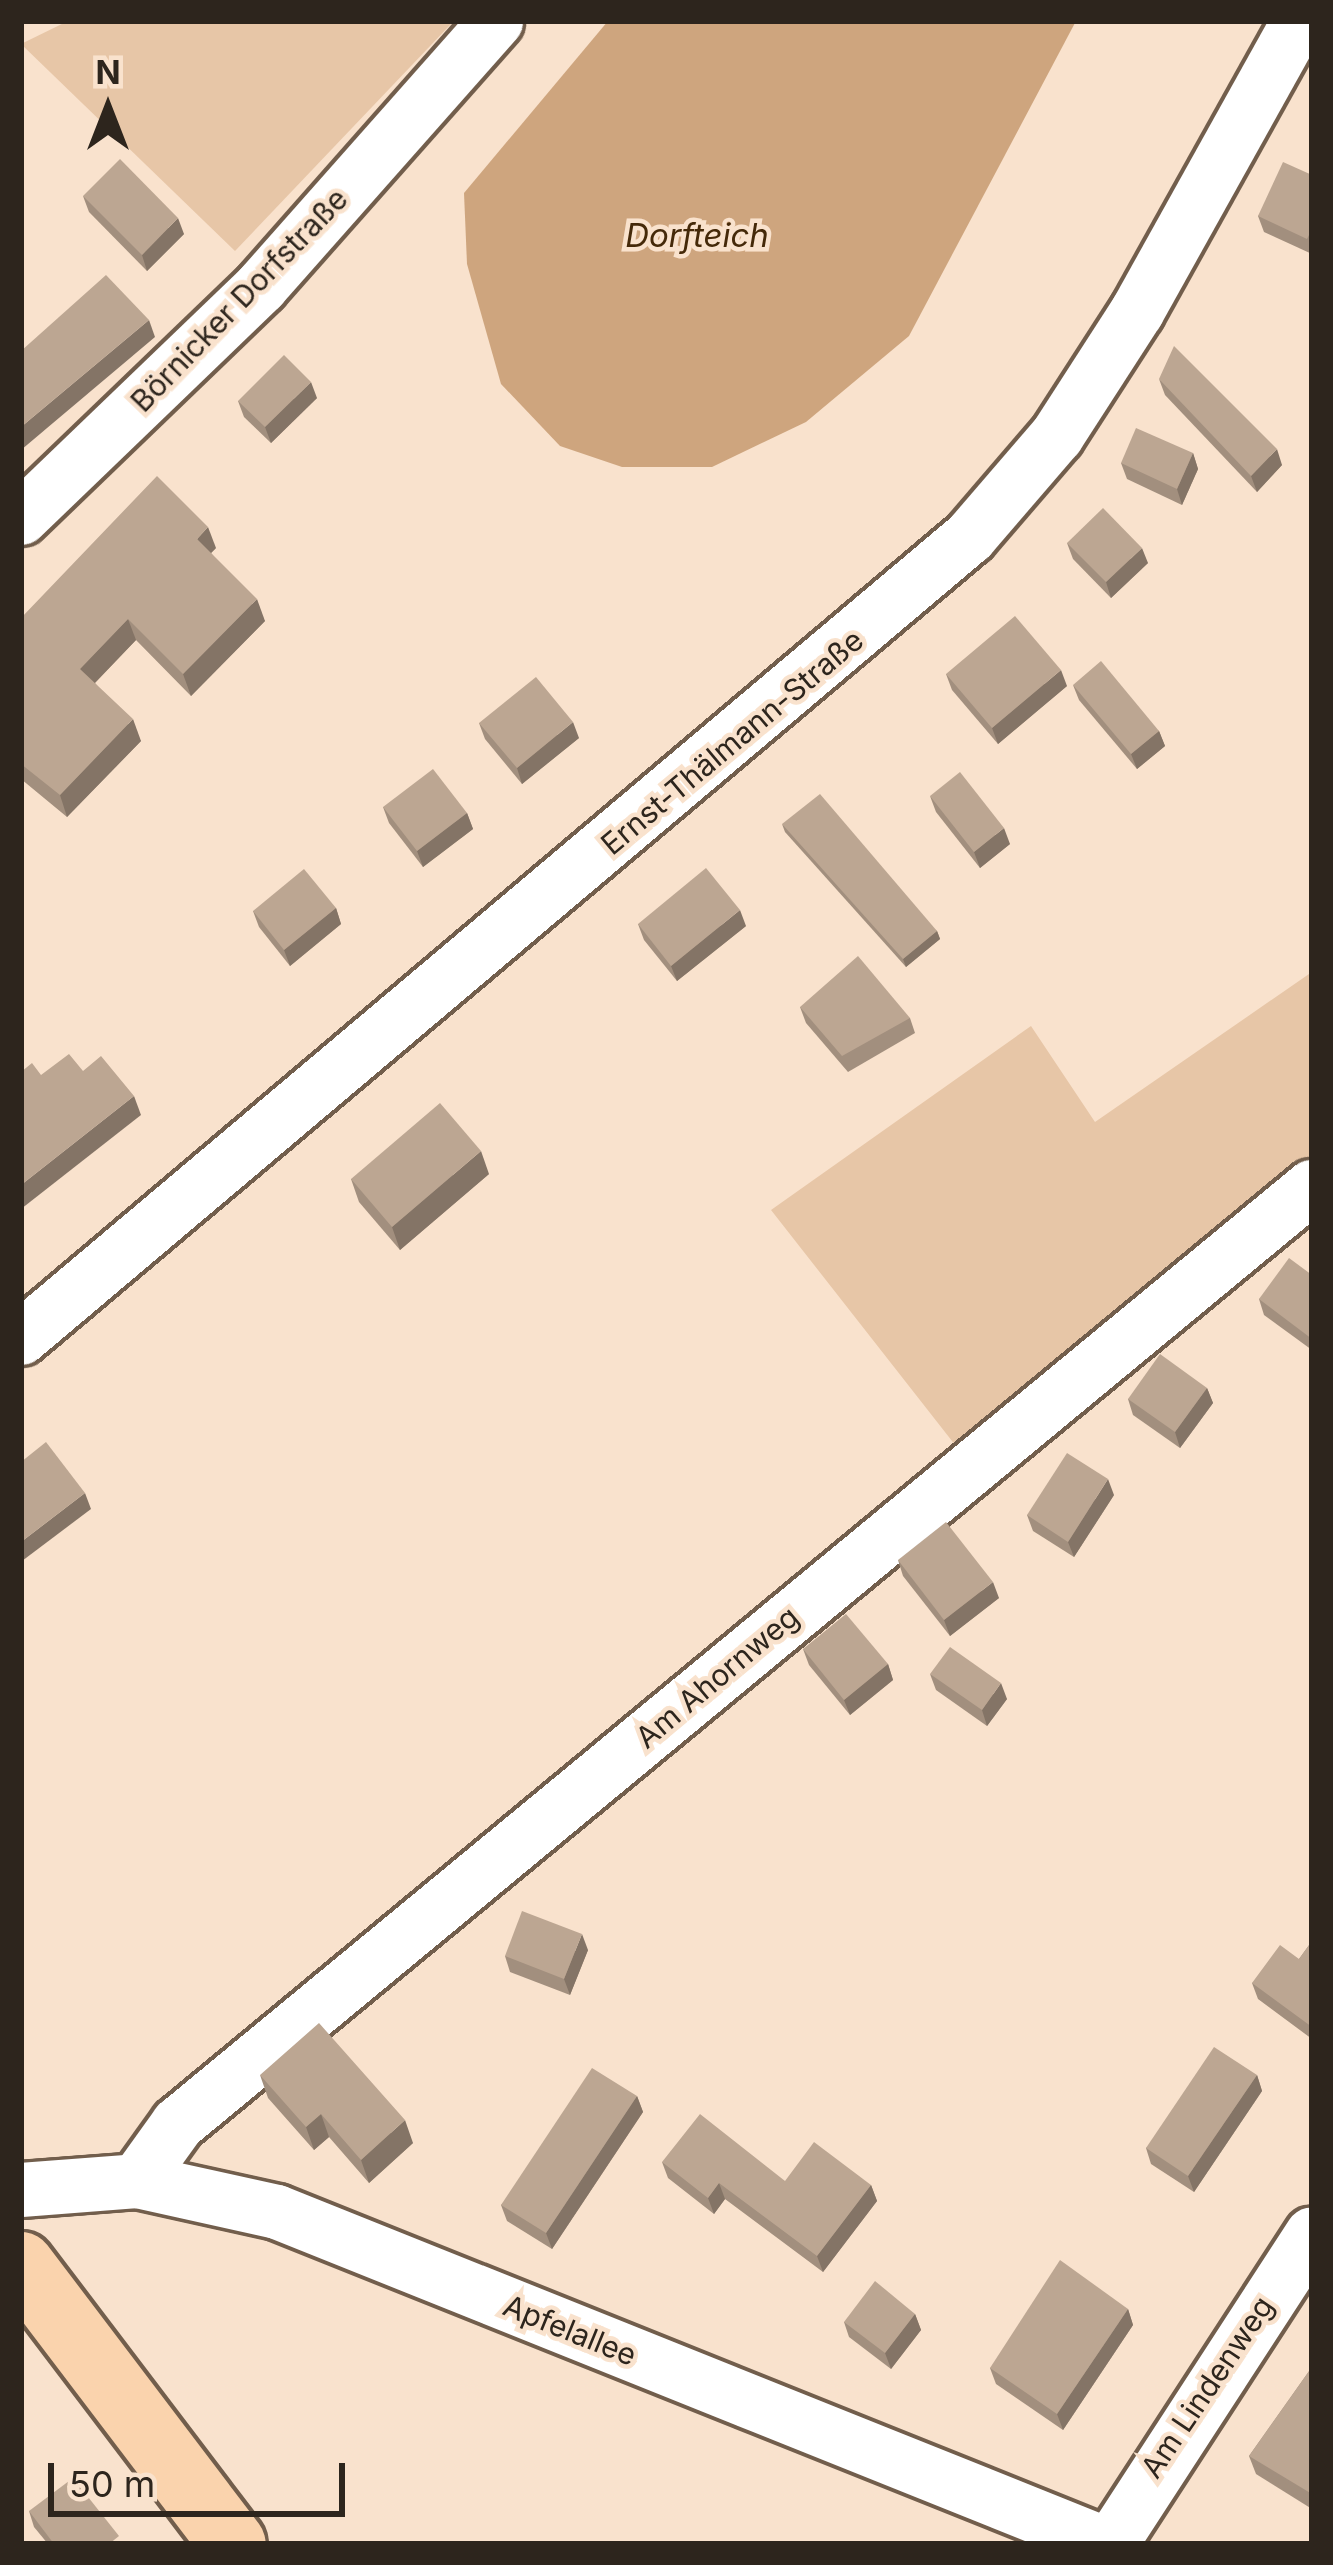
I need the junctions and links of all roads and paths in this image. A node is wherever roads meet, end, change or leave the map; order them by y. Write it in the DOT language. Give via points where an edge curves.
graph roads {
  1 [pos="496,21"];
  2 [pos="1299,21"];
  3 [pos="21,518"];
  4 [pos="1312,1186"];
  5 [pos="21,1338"];
  6 [pos="137,2181"];
  7 [pos="21,2191"];
  8 [pos="1312,2234"];
  9 [pos="21,2265"];
  10 [pos="233,2544"];
  11 [pos="1108,2544"];
  1 -- 3 [label="street, Börnicker Dorfstraße" via="261,287"];
  2 -- 5 [label="street, Ernst-Thälmann-Straße" via="1103,365 970,537"];
  4 -- 6 [label="street, Am Ahornweg" via="178,2123"];
  6 -- 7 [label="street, Apfelallee"];
  6 -- 11 [label="street, Apfelallee" via="277,2212"];
  8 -- 11 [label="street, Am Lindenweg"];
  9 -- 10 [label="main road"];
}
